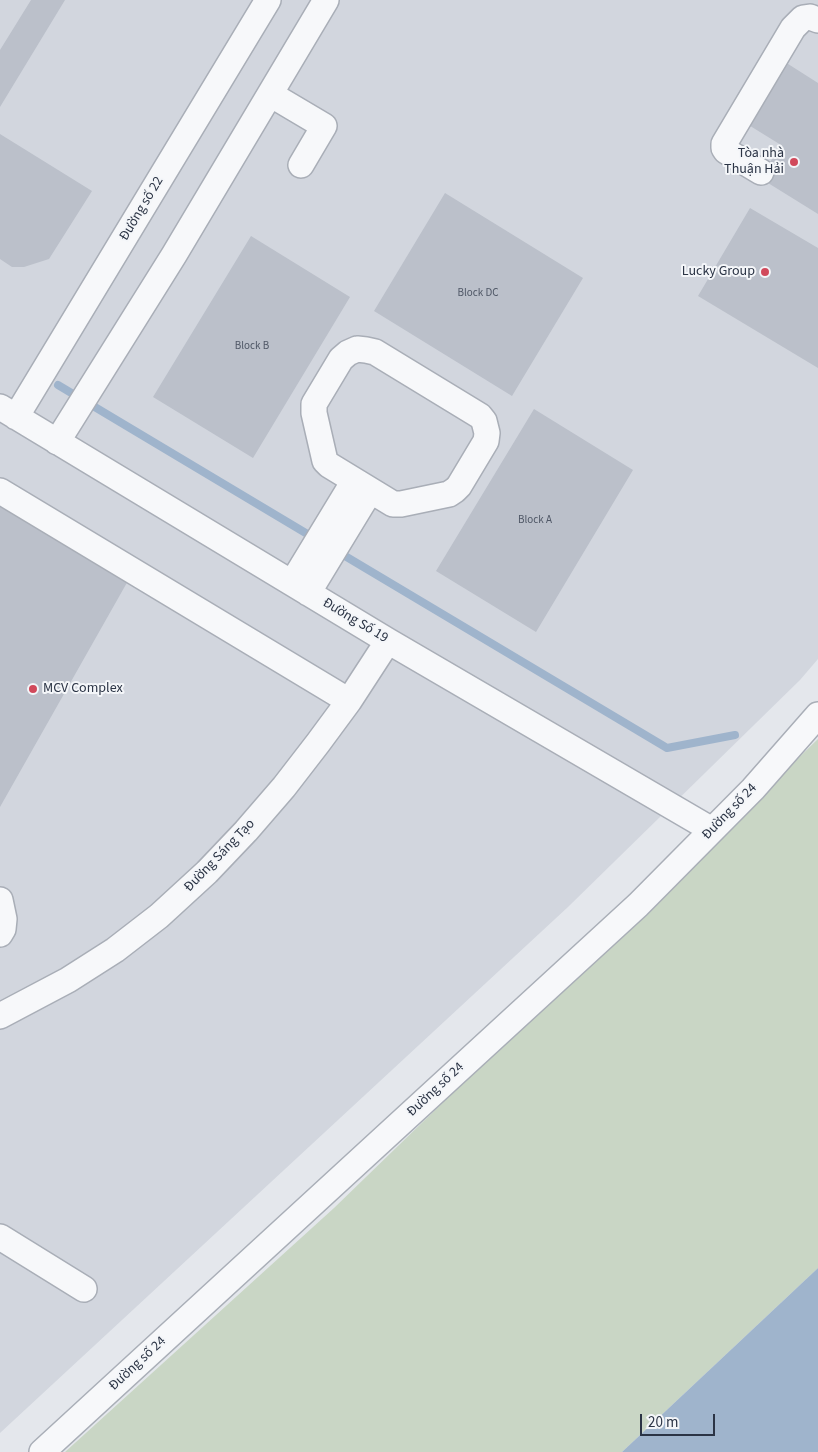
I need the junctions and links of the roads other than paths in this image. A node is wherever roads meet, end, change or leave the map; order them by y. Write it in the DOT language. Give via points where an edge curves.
graph roads {
  1 [pos="268,0"];
  2 [pos="326,0"];
  3 [pos="818,20"];
  4 [pos="270,94"];
  5 [pos="301,165"];
  6 [pos="761,172"];
  7 [pos="8,412"];
  8 [pos="57,442"];
  9 [pos="362,486"];
  10 [pos="0,490"];
  11 [pos="300,588"];
  12 [pos="388,641"];
  13 [pos="349,701"];
  14 [pos="818,715"];
  15 [pos="712,830"];
  16 [pos="0,900"];
  17 [pos="0,934"];
  18 [pos="0,1016"];
  19 [pos="0,1237"];
  20 [pos="84,1289"];
  21 [pos="42,1452"];
  1 -- 7 [label="street, Đường số 22"];
  2 -- 4 [label="street"];
  3 -- 6 [label="street" via="803,18 793,28 723,146"];
  4 -- 5 [label="street" via="324,126"];
  4 -- 8 [label="street"];
  7 -- 8 [label="street, Đường Số 19"];
  8 -- 11 [label="street, Đường Số 19"];
  9 -- 9 [label="street" via="394,504 452,492 486,441 484,421 375,352 352,351 341,360 316,401 314,410 325,461"];
  9 -- 11 [label="street"];
  10 -- 13 [label="street"];
  11 -- 12 [label="street, Đường Số 19"];
  12 -- 13 [label="street, Đường Sáng Tạo"];
  12 -- 15 [label="street, Đường Số 19"];
  13 -- 18 [label="street, Đường Sáng Tạo" via="246,831 159,916 68,980"];
  14 -- 15 [label="street, Đường số 24"];
  15 -- 21 [label="street, Đường số 24" via="638,905"];
  16 -- 17 [label="street" via="4,919"];
  19 -- 20 [label="street"];
}
